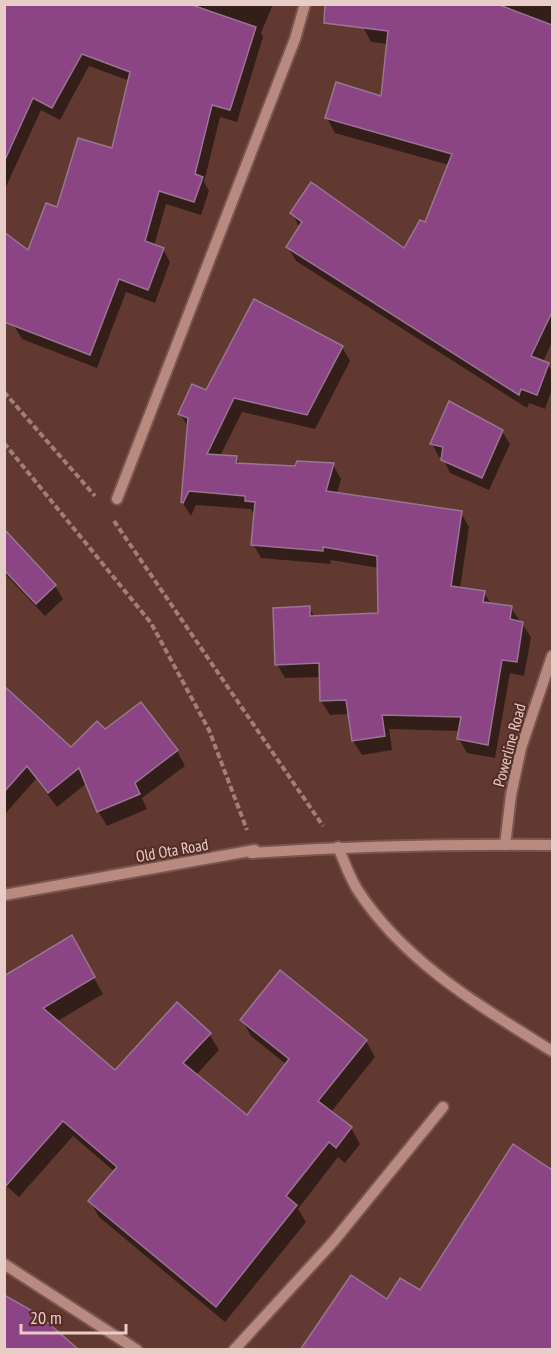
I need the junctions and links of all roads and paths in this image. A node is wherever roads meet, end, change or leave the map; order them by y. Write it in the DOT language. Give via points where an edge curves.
graph roads {
  1 [pos="305,4"];
  2 [pos="4,392"];
  3 [pos="4,443"];
  4 [pos="96,498"];
  5 [pos="117,499"];
  6 [pos="111,517"];
  7 [pos="552,656"];
  8 [pos="505,845"];
  9 [pos="552,845"];
  10 [pos="338,847"];
  11 [pos="253,852"];
  12 [pos="4,895"];
  13 [pos="552,1051"];
  14 [pos="443,1107"];
  15 [pos="4,1264"];
  16 [pos="137,1350"];
  17 [pos="234,1350"];
  1 -- 5 [label="street" via="295,39"];
  2 -- 4 [label="path"];
  3 -- 11 [label="path" via="151,623 209,730"];
  6 -- 10 [label="path"];
  7 -- 8 [label="street, Powerline Road" via="521,748"];
  8 -- 9 [label="street, Old Ota Road"];
  8 -- 10 [label="street, Old Ota Road"];
  10 -- 11 [label="street, Old Ota Road"];
  10 -- 13 [label="street" via="357,888 386,927 432,972"];
  11 -- 12 [label="street, Old Ota Road"];
  14 -- 17 [label="street" via="333,1242"];
  15 -- 16 [label="street"];
}
